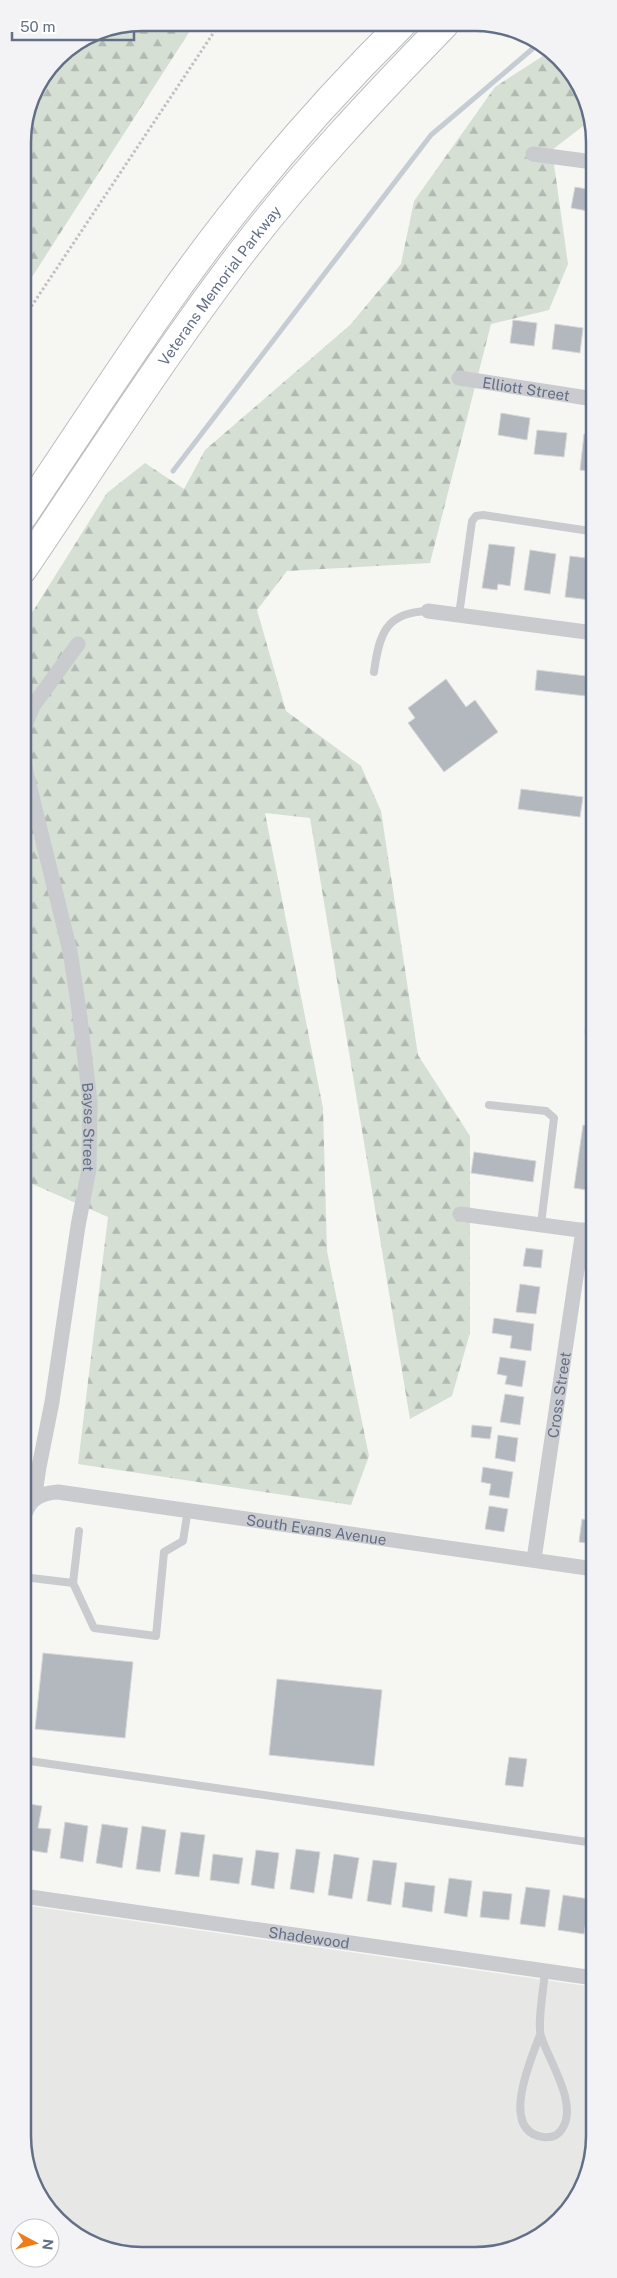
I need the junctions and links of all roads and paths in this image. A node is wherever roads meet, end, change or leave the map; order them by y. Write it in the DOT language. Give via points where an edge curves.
graph roads {
  1 [pos="215,31"];
  2 [pos="395,31"];
  3 [pos="437,31"];
  4 [pos="533,154"];
  5 [pos="586,161"];
  6 [pos="31,307"];
  7 [pos="459,378"];
  8 [pos="586,398"];
  9 [pos="31,504"];
  10 [pos="586,530"];
  11 [pos="31,557"];
  12 [pos="428,611"];
  13 [pos="459,615"];
  14 [pos="586,632"];
  15 [pos="78,644"];
  16 [pos="374,672"];
  17 [pos="31,713"];
  18 [pos="31,793"];
  19 [pos="489,1105"];
  20 [pos="460,1214"];
  21 [pos="541,1224"];
  22 [pos="586,1231"];
  23 [pos="586,1243"];
  24 [pos="39,1495"];
  25 [pos="31,1502"];
  26 [pos="188,1509"];
  27 [pos="79,1531"];
  28 [pos="534,1559"];
  29 [pos="586,1568"];
  30 [pos="31,1578"];
  31 [pos="72,1583"];
  32 [pos="31,1761"];
  33 [pos="586,1842"];
  34 [pos="31,1897"];
  35 [pos="545,1972"];
  36 [pos="586,1977"];
  37 [pos="540,2035"];
  1 -- 6 [label="path"];
  2 -- 9 [label="highway, Veterans Memorial Parkway" via="336,92 216,236 163,307"];
  3 -- 11 [label="highway, Veterans Memorial Parkway" via="313,164 241,253"];
  4 -- 5 [label="street"];
  7 -- 8 [label="street, Elliott Street"];
  10 -- 13 [label="lane" via="476,516 472,521"];
  12 -- 13 [label="street"];
  12 -- 16 [label="lane" via="398,616 387,628 378,644"];
  13 -- 14 [label="street"];
  15 -- 17 [label="street"];
  18 -- 24 [label="street, Bayse Street" via="70,951 90,1101 89,1169 39,1467 36,1487"];
  19 -- 21 [label="lane" via="546,1112 554,1118"];
  20 -- 21 [label="street"];
  21 -- 22 [label="street"];
  23 -- 28 [label="street, Cross Street"];
  24 -- 25 [label="street"];
  24 -- 26 [label="street, South Evans Avenue" via="58,1492"];
  26 -- 28 [label="street, South Evans Avenue"];
  26 -- 31 [label="lane" via="183,1541 164,1552 156,1636 94,1628"];
  27 -- 31 [label="lane"];
  28 -- 29 [label="street, South Evans Avenue"];
  30 -- 31 [label="lane"];
  32 -- 33 [label="lane"];
  34 -- 35 [label="street, Shadewood"];
  35 -- 36 [label="street, Shadewood"];
  35 -- 37 [label="lane"];
  37 -- 37 [label="lane" via="556,2069 567,2112 563,2128 549,2138 528,2132 521,2118 526,2073"];
}
